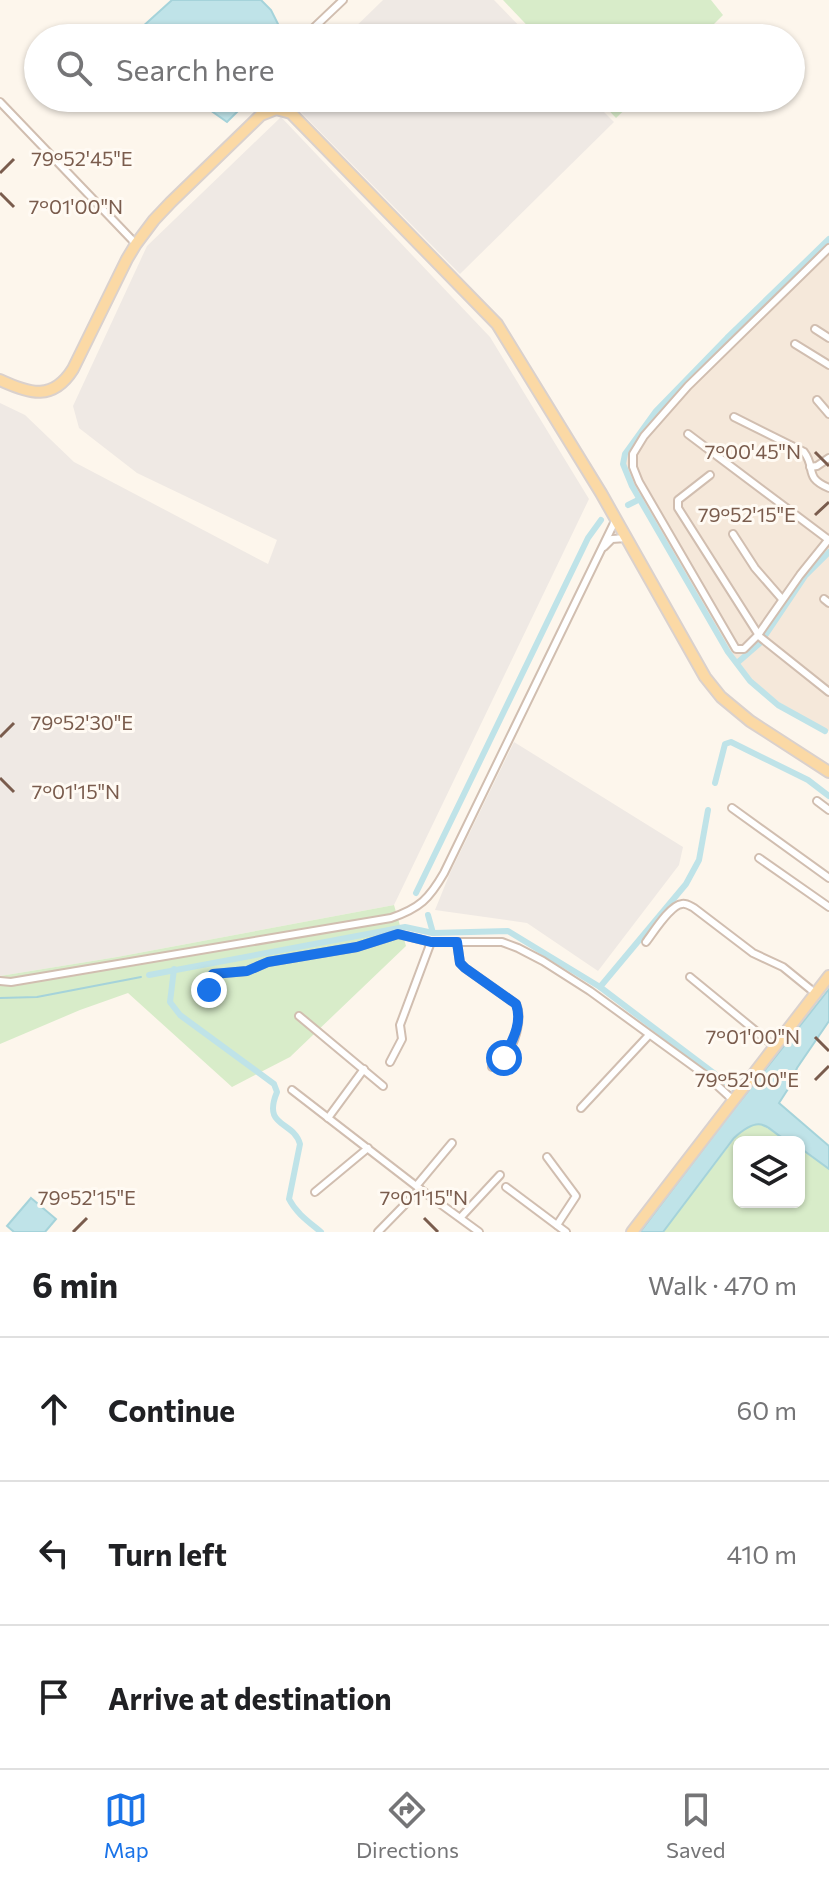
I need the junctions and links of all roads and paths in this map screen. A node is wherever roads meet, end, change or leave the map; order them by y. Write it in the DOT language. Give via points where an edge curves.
graph roads {
  1 [pos="343,0"];
  2 [pos="318,24"];
  3 [pos="0,102"];
  4 [pos="262,112"];
  5 [pos="268,112"];
  6 [pos="287,112"];
  7 [pos="291,113"];
  8 [pos="261,115"];
  9 [pos="136,244"];
  10 [pos="829,248"];
  11 [pos="815,329"];
  12 [pos="829,338"];
  13 [pos="795,344"];
  14 [pos="829,365"];
  15 [pos="0,380"];
  16 [pos="817,400"];
  17 [pos="829,414"];
  18 [pos="734,417"];
  19 [pos="688,434"];
  20 [pos="829,458"];
  21 [pos="810,467"];
  22 [pos="710,475"];
  23 [pos="829,488"];
  24 [pos="616,519"];
  25 [pos="733,534"];
  26 [pos="627,538"];
  27 [pos="829,540"];
  28 [pos="601,549"];
  29 [pos="782,599"];
  30 [pos="761,638"];
  31 [pos="829,692"];
  32 [pos="829,772"];
  33 [pos="817,801"];
  34 [pos="732,808"];
  35 [pos="829,810"];
  36 [pos="759,858"];
  37 [pos="829,878"];
  38 [pos="829,907"];
  39 [pos="431,942"];
  40 [pos="457,942"];
  41 [pos="646,942"];
  42 [pos="829,976"];
  43 [pos="690,977"];
  44 [pos="0,981"];
  45 [pos="209,990"];
  46 [pos="815,993"];
  47 [pos="299,1016"];
  48 [pos="649,1035"];
  49 [pos="774,1046"];
  50 [pos="390,1062"];
  51 [pos="492,1067"];
  52 [pos="364,1069"];
  53 [pos="383,1086"];
  54 [pos="292,1090"];
  55 [pos="734,1099"];
  56 [pos="581,1108"];
  57 [pos="328,1118"];
  58 [pos="452,1143"];
  59 [pos="368,1148"];
  60 [pos="547,1157"];
  61 [pos="500,1175"];
  62 [pos="418,1187"];
  63 [pos="506,1187"];
  64 [pos="315,1192"];
  65 [pos="461,1217"];
  66 [pos="557,1225"];
  67 [pos="378,1232"];
  68 [pos="479,1232"];
  69 [pos="566,1232"];
  70 [pos="632,1232"];
  1 -- 2 [label="street"];
  3 -- 9 [label="street"];
  4 -- 8 [label="street"];
  5 -- 8 [label="main road"];
  6 -- 7 [label="main road"];
  7 -- 24 [label="main road" via="497,324"];
  8 -- 9 [label="main road" via="171,202"];
  9 -- 15 [label="main road" via="66,380 51,391 31,393"];
  10 -- 30 [label="street" via="688,386 633,454 639,482 736,649"];
  11 -- 12 [label="street"];
  13 -- 14 [label="street"];
  16 -- 17 [label="street"];
  18 -- 21 [label="street" via="804,452"];
  19 -- 27 [label="street"];
  20 -- 21 [label="street"];
  21 -- 23 [label="street" via="813,479"];
  22 -- 30 [label="street" via="678,500 678,508"];
  24 -- 26 [label="main road"];
  24 -- 28 [label="street"];
  25 -- 29 [label="street"];
  26 -- 28 [label="street" via="612,539"];
  26 -- 32 [label="main road" via="721,697"];
  27 -- 29 [label="street"];
  28 -- 44 [label="street" via="444,873 423,903 391,918"];
  29 -- 30 [label="street"];
  30 -- 31 [label="street"];
  33 -- 35 [label="street"];
  34 -- 37 [label="street"];
  36 -- 38 [label="street"];
  39 -- 40 [label="street"];
  39 -- 45 [label="street" via="398,934 357,947 268,962 247,971 213,974"];
  39 -- 50 [label="street"];
  40 -- 48 [label="street" via="502,942 518,948 590,991"];
  40 -- 51 [label="street" via="460,963 518,1010 515,1036 504,1058"];
  41 -- 46 [label="street" via="670,911 686,904"];
  42 -- 46 [label="main road"];
  43 -- 49 [label="street"];
  46 -- 49 [label="main road"];
  47 -- 52 [label="street"];
  48 -- 55 [label="street"];
  48 -- 56 [label="street"];
  49 -- 55 [label="main road"];
  52 -- 53 [label="street"];
  52 -- 57 [label="street"];
  54 -- 57 [label="street"];
  55 -- 70 [label="main road"];
  57 -- 59 [label="street"];
  58 -- 62 [label="street"];
  59 -- 62 [label="street"];
  59 -- 64 [label="street"];
  60 -- 66 [label="street" via="576,1196"];
  61 -- 65 [label="street"];
  62 -- 65 [label="street"];
  62 -- 67 [label="street"];
  63 -- 66 [label="street"];
  65 -- 68 [label="street"];
  66 -- 69 [label="street"];
}
